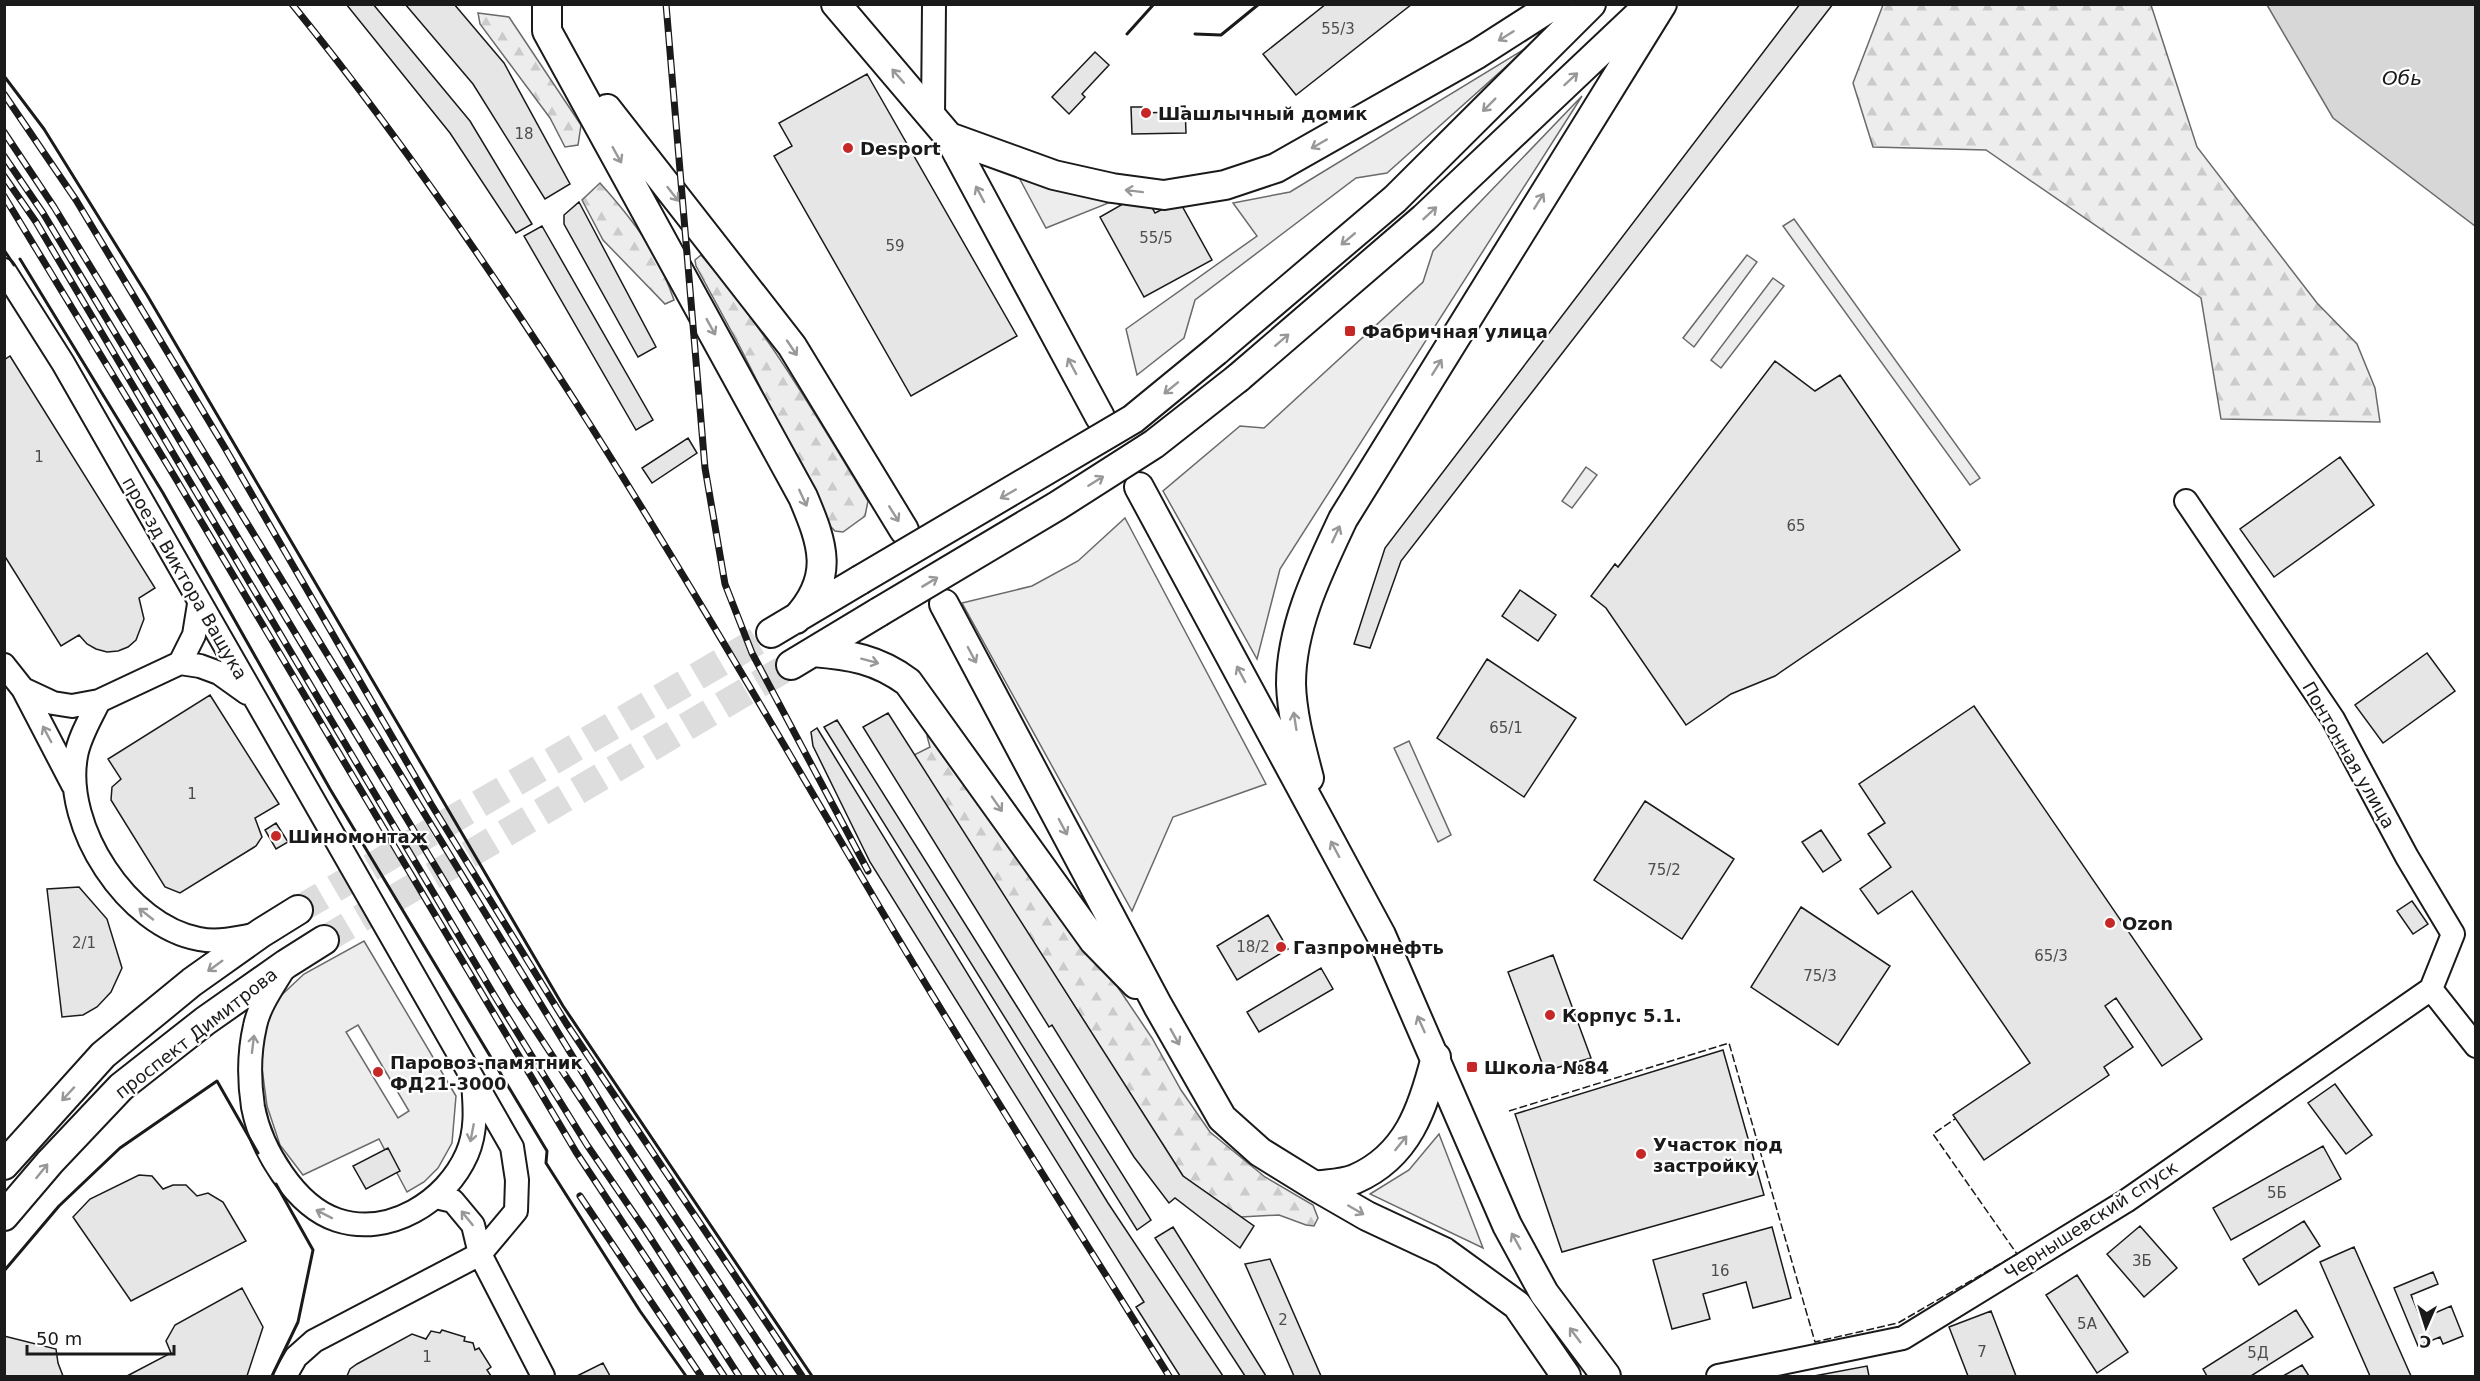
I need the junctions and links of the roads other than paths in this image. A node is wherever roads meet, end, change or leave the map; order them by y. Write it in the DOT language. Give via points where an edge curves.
graph roads {
  1 [pos="528,4"];
  2 [pos="836,4"];
  3 [pos="933,4"];
  4 [pos="1556,4"];
  5 [pos="1590,4"];
  6 [pos="1650,4"];
  7 [pos="1662,4"];
  8 [pos="547,18"];
  9 [pos="941,127"];
  10 [pos="4,270"];
  11 [pos="1100,417"];
  12 [pos="1139,487"];
  13 [pos="2186,501"];
  14 [pos="904,530"];
  15 [pos="200,604"];
  16 [pos="944,604"];
  17 [pos="180,663"];
  18 [pos="4,665"];
  19 [pos="23,689"];
  20 [pos="254,698"];
  21 [pos="99,701"];
  22 [pos="74,786"];
  23 [pos="1318,818"];
  24 [pos="298,910"];
  25 [pos="261,933"];
  26 [pos="324,940"];
  27 [pos="286,964"];
  28 [pos="2431,989"];
  29 [pos="1158,1006"];
  30 [pos="2475,1046"];
  31 [pos="1436,1058"];
  32 [pos="472,1075"];
  33 [pos="4,1165"];
  34 [pos="1315,1186"];
  35 [pos="436,1197"];
  36 [pos="4,1216"];
  37 [pos="480,1254"];
  38 [pos="285,1377"];
  39 [pos="543,1377"];
  40 [pos="1566,1377"];
  41 [pos="1606,1377"];
  42 [pos="1718,1377"];
  1 -- 8 [label="main road"];
  9 -- 2 [label="main road, one-way"];
  3 -- 9 [label="street"];
  4 -- 9 [label="main road, one-way" via="1477,54 1276,168 1225,185 1164,195 1112,188 1054,175"];
  5 -- 8 [label="main road, bridge" via="1395,200 1133,419 784,626 812,598 821,570 819,535 803,497"];
  6 -- 29 [label="main road, bridge" via="1424,218 1238,378 1154,444 802,658 845,654 879,663 908,681 1094,941"];
  23 -- 7 [label="main road, one-way" via="1295,720 1291,684 1294,650 1314,581 1343,519"];
  8 -- 14 [label="main road, one-way" via="792,346"];
  11 -- 9 [label="main road, one-way"];
  10 -- 15 [label="street, проезд Виктора Ващука" via="63,363"];
  23 -- 12 [label="main road, one-way"];
  13 -- 28 [label="street, Понтонная улица" via="2333,719 2453,934"];
  15 -- 17 [label="street" via="194,634"];
  15 -- 20 [label="street, проезд Виктора Ващука"];
  16 -- 29 [label="main road, one-way"];
  17 -- 20 [label="street" via="219,673"];
  17 -- 21 [label="street"];
  18 -- 19 [label="street"];
  19 -- 21 [label="street" via="53,703 72,706"];
  22 -- 19 [label="street, one-way"];
  20 -- 32 [label="street, проезд Виктора Ващука"];
  21 -- 22 [label="street" via="76,756"];
  25 -- 22 [label="street, one-way" via="229,940 199,939 170,930 149,917 130,900 96,852"];
  31 -- 23 [label="main road, one-way" via="1381,935"];
  24 -- 25 [label="main road, проспект Димитрова"];
  25 -- 33 [label="main road, проспект Димитрова, one-way" via="192,982 104,1055"];
  26 -- 27 [label="main road, проспект Димитрова"];
  35 -- 27 [label="street, one-way" via="394,1221 356,1224 336,1220 311,1207 286,1179 266,1145 254,1108 250,1064 255,1024"];
  36 -- 27 [label="main road, проспект Димитрова, one-way" via="121,1088"];
  28 -- 30 [label="street"];
  28 -- 42 [label="street, Чернышевский спуск" via="2127,1201 1903,1338"];
  29 -- 34 [label="main road, one-way" via="1222,1118 1260,1152"];
  34 -- 31 [label="main road, one-way" via="1354,1179 1387,1160 1414,1127"];
  41 -- 31 [label="main road, one-way" via="1544,1293 1507,1225"];
  32 -- 35 [label="street, one-way" via="475,1113 470,1143 456,1173"];
  32 -- 37 [label="street, проезд Виктора Ващука" via="512,1147 517,1180 516,1211"];
  34 -- 40 [label="main road, one-way" via="1367,1216 1444,1252 1517,1305"];
  37 -- 35 [label="street, one-way" via="473,1226 453,1201"];
  37 -- 38 [label="street" via="314,1341 296,1358"];
  37 -- 39 [label="street"];
}
